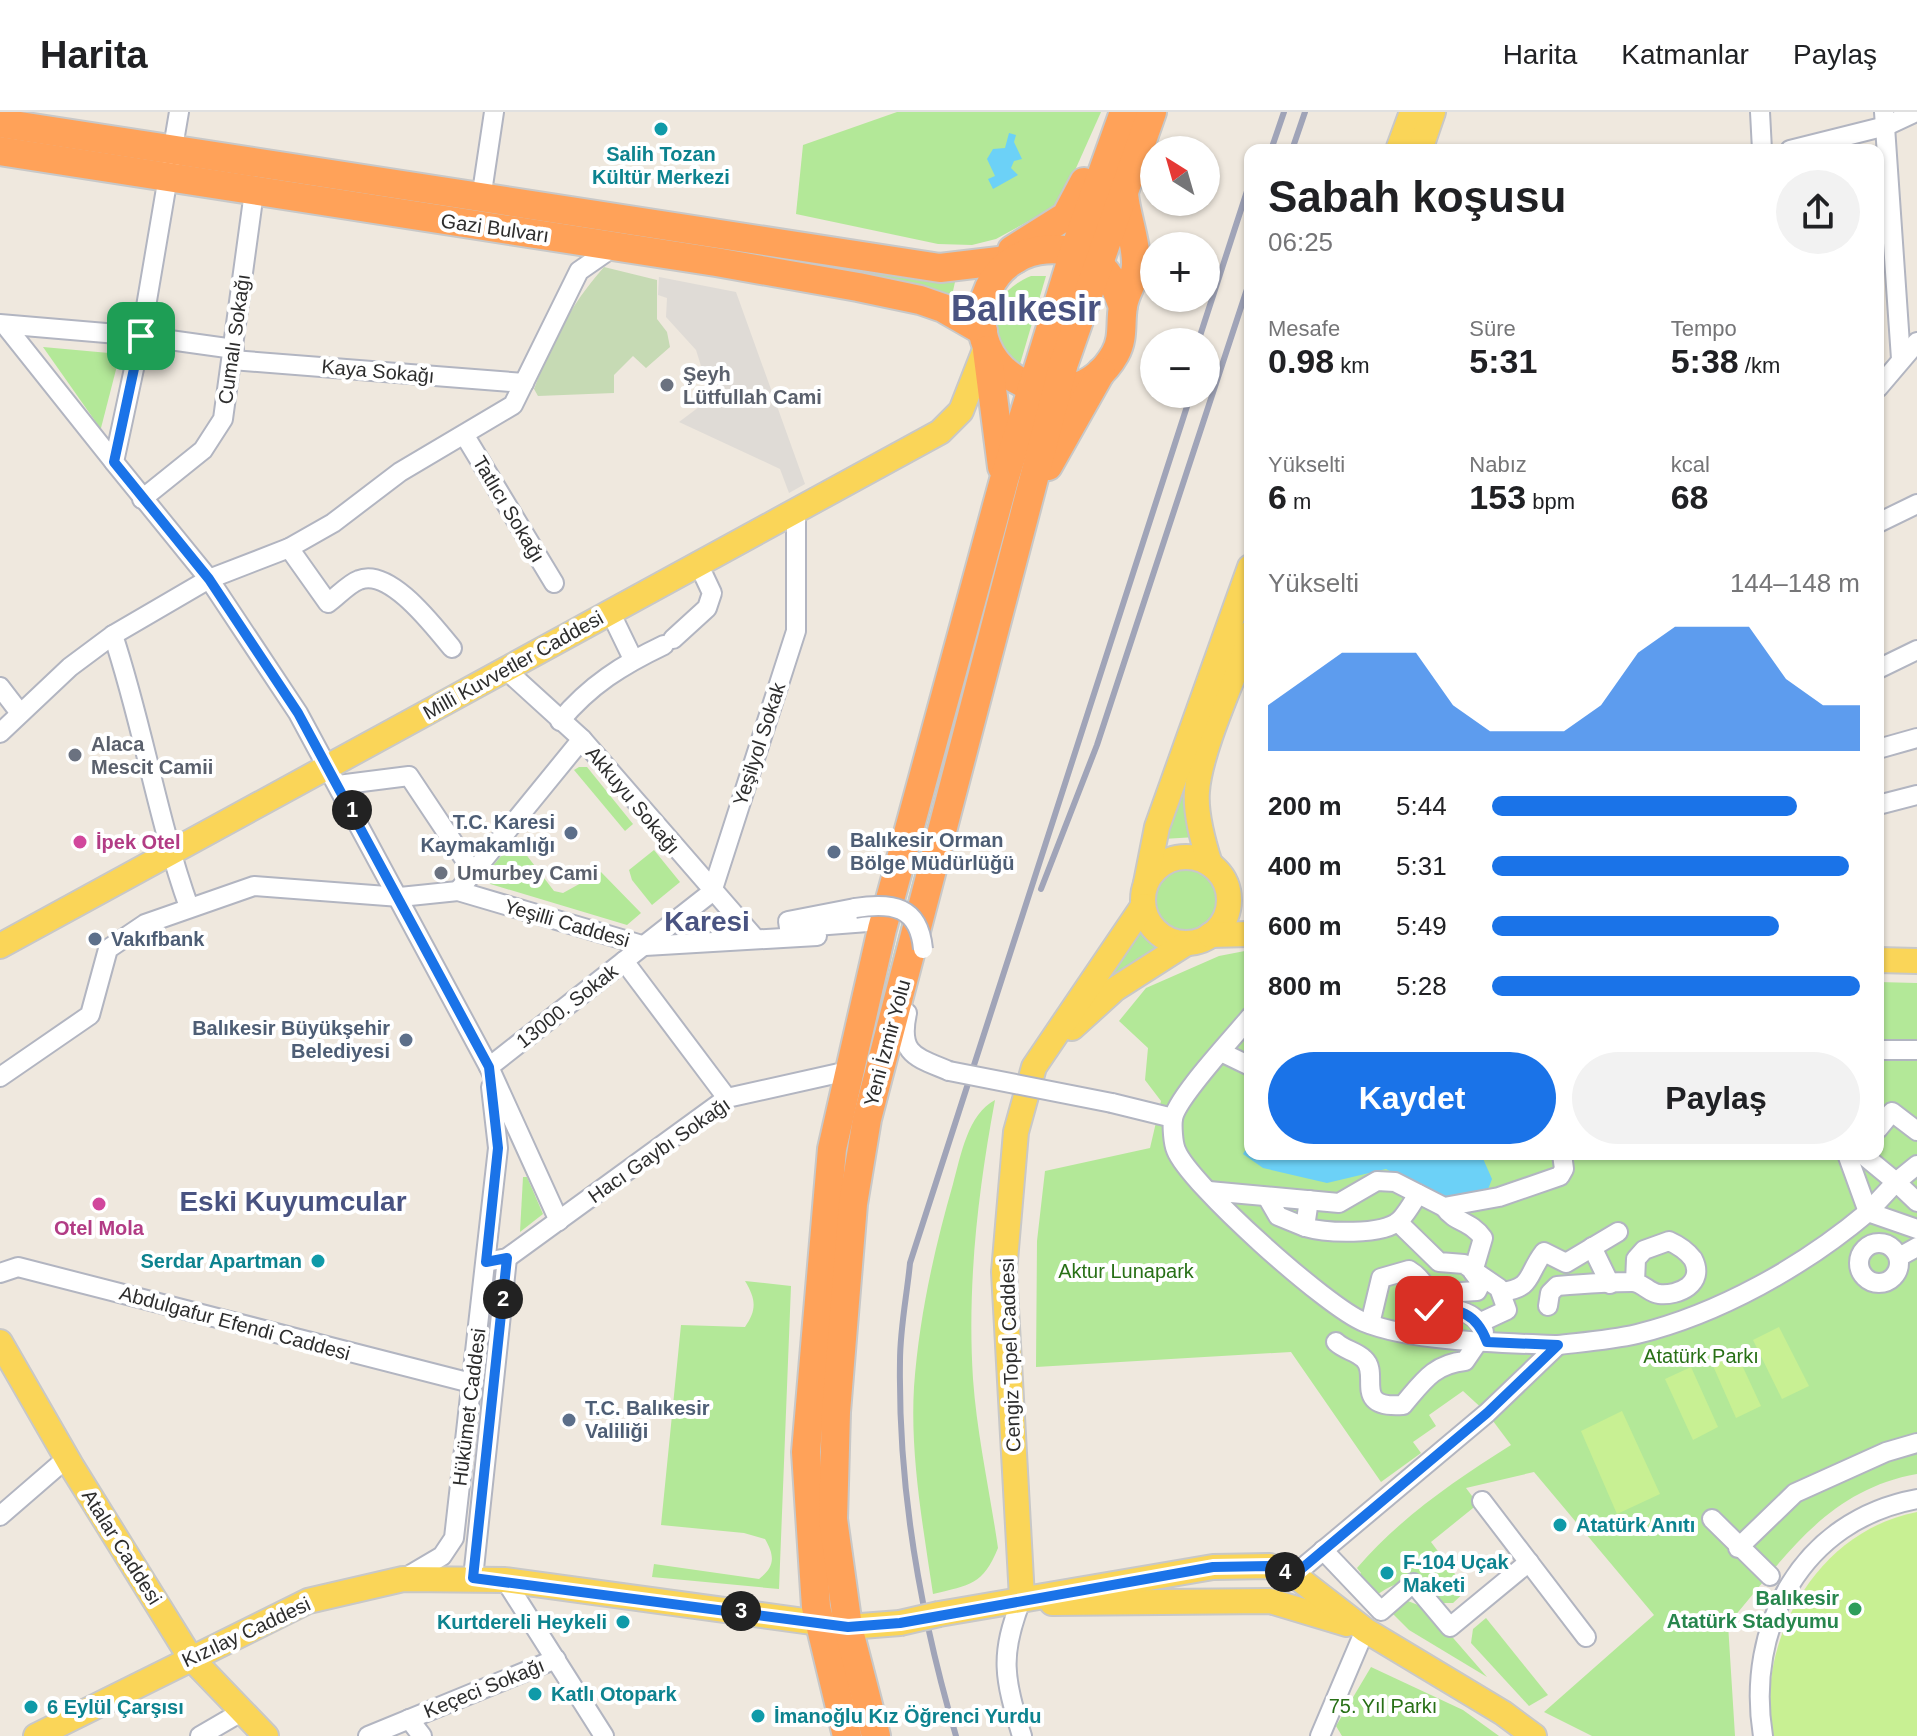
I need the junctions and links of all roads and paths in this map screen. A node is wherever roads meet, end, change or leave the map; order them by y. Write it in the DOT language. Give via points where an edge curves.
graph roads {
  1 [pos="179,112"];
  2 [pos="494,112"];
  3 [pos="1112,112"];
  4 [pos="1124,112"];
  5 [pos="1152,112"];
  6 [pos="1412,112"];
  7 [pos="1433,112"];
  8 [pos="1760,112"];
  9 [pos="1916,112"];
  10 [pos="1885,119"];
  11 [pos="0,123"];
  12 [pos="1400,144"];
  13 [pos="1422,144"];
  14 [pos="1762,144"];
  15 [pos="1808,144"];
  16 [pos="172,150"];
  17 [pos="0,151"];
  18 [pos="166,178"];
  19 [pos="1124,188"];
  20 [pos="254,192"];
  21 [pos="481,199"];
  22 [pos="615,246"];
  23 [pos="718,249"];
  24 [pos="1016,259"];
  25 [pos="1090,259"];
  26 [pos="987,263"];
  27 [pos="1897,299"];
  28 [pos="1917,300"];
  29 [pos="1123,307"];
  30 [pos="2,324"];
  31 [pos="141,336"];
  32 [pos="984,339"];
  33 [pos="1917,342"];
  34 [pos="233,354"];
  35 [pos="1901,359"];
  36 [pos="1101,372"];
  37 [pos="1051,380"];
  38 [pos="1884,380"];
  39 [pos="524,383"];
  40 [pos="465,436"];
  41 [pos="114,462"];
  42 [pos="1004,480"];
  43 [pos="142,499"];
  44 [pos="1030,503"];
  45 [pos="1917,504"];
  46 [pos="796,509"];
  47 [pos="1884,520"];
  48 [pos="289,548"];
  49 [pos="704,576"];
  50 [pos="209,579"];
  51 [pos="554,583"];
  52 [pos="1244,584"];
  53 [pos="616,624"];
  54 [pos="113,635"];
  55 [pos="452,648"];
  56 [pos="1244,650"];
  57 [pos="1917,650"];
  58 [pos="633,659"];
  59 [pos="1884,666"];
  60 [pos="505,669"];
  61 [pos="0,687"];
  62 [pos="20,713"];
  63 [pos="560,721"];
  64 [pos="0,733"];
  65 [pos="1917,738"];
  66 [pos="582,739"];
  67 [pos="1884,747"];
  68 [pos="333,777"];
  69 [pos="1917,795"];
  70 [pos="1884,803"];
  71 [pos="169,853"];
  72 [pos="1210,864"];
  73 [pos="473,872"];
  74 [pos="1227,888"];
  75 [pos="458,891"];
  76 [pos="712,892"];
  77 [pos="1145,894"];
  78 [pos="400,897"];
  79 [pos="1244,898"];
  80 [pos="189,907"];
  81 [pos="868,922"];
  82 [pos="1244,934"];
  83 [pos="1210,935"];
  84 [pos="817,936"];
  85 [pos="754,937"];
  86 [pos="1187,943"];
  87 [pos="0,946"];
  88 [pos="645,946"];
  89 [pos="1884,960"];
  90 [pos="624,961"];
  91 [pos="1917,961"];
  92 [pos="1244,1024"];
  93 [pos="1884,1050"];
  94 [pos="1917,1050"];
  95 [pos="1221,1052"];
  96 [pos="1244,1063"];
  97 [pos="489,1067"];
  98 [pos="1034,1067"];
  99 [pos="848,1071"];
  100 [pos="0,1077"];
  101 [pos="727,1098"];
  102 [pos="1173,1118"];
  103 [pos="1884,1122"];
  104 [pos="1917,1131"];
  105 [pos="1563,1160"];
  106 [pos="1855,1160"];
  107 [pos="1862,1160"];
  108 [pos="1917,1165"];
  109 [pos="1896,1182"];
  110 [pos="1209,1191"];
  111 [pos="1418,1194"];
  112 [pos="1267,1197"];
  113 [pos="1309,1200"];
  114 [pos="1917,1202"];
  115 [pos="1444,1207"];
  116 [pos="1868,1212"];
  117 [pos="559,1221"];
  118 [pos="1398,1222"];
  119 [pos="1305,1227"];
  120 [pos="1848,1228"];
  121 [pos="1917,1229"];
  122 [pos="1618,1232"];
  123 [pos="1592,1247"];
  124 [pos="1917,1247"];
  125 [pos="1865,1249"];
  126 [pos="1899,1257"];
  127 [pos="507,1258"];
  128 [pos="486,1262"];
  129 [pos="1439,1262"];
  130 [pos="1473,1272"];
  131 [pos="0,1273"];
  132 [pos="1414,1273"];
  133 [pos="1635,1282"];
  134 [pos="1610,1284"];
  135 [pos="1501,1292"];
  136 [pos="1429,1302"];
  137 [pos="1548,1306"];
  138 [pos="1370,1324"];
  139 [pos="1424,1334"];
  140 [pos="1481,1336"];
  141 [pos="0,1342"];
  142 [pos="1336,1342"];
  143 [pos="1558,1345"];
  144 [pos="471,1383"];
  145 [pos="1917,1443"];
  146 [pos="67,1458"];
  147 [pos="1917,1499"];
  148 [pos="1482,1501"];
  149 [pos="0,1516"];
  150 [pos="1712,1519"];
  151 [pos="1738,1548"];
  152 [pos="1323,1550"];
  153 [pos="1529,1562"];
  154 [pos="1294,1575"];
  155 [pos="1770,1576"];
  156 [pos="473,1578"];
  157 [pos="403,1579"];
  158 [pos="505,1580"];
  159 [pos="1022,1598"];
  160 [pos="818,1623"];
  161 [pos="848,1627"];
  162 [pos="1365,1630"];
  163 [pos="1586,1637"];
  164 [pos="190,1657"];
  165 [pos="556,1659"];
  166 [pos="243,1711"];
  167 [pos="409,1719"];
  168 [pos="1320,1735"];
  169 [pos="36,1736"];
  170 [pos="200,1736"];
  171 [pos="266,1736"];
  172 [pos="368,1736"];
  173 [pos="422,1736"];
  174 [pos="604,1736"];
  175 [pos="847,1736"];
  176 [pos="876,1736"];
  177 [pos="1022,1736"];
  178 [pos="1534,1736"];
  179 [pos="1763,1736"];
  1 -- 16 [label="street"];
  2 -- 21 [label="street"];
  3 -- 26 [label="highway" via="1066,216"];
  4 -- 25 [label="highway"];
  5 -- 19 [label="highway"];
  6 -- 12 [label="main road"];
  7 -- 13 [label="main road"];
  8 -- 14 [label="street"];
  9 -- 10 [label="street"];
  10 -- 15 [label="street"];
  10 -- 27 [label="street"];
  11 -- 16 [label="highway, Gazi Bulvarı"];
  16 -- 18 [label="street"];
  16 -- 21 [label="highway, Gazi Bulvarı"];
  17 -- 18 [label="highway, Gazi Bulvarı"];
  18 -- 20 [label="highway, Gazi Bulvarı"];
  18 -- 31 [label="street"];
  19 -- 25 [label="highway"];
  19 -- 29 [label="highway" via="1136,260"];
  20 -- 22 [label="highway, Gazi Bulvarı"];
  20 -- 34 [label="street, Cumalı Sokağı"];
  21 -- 23 [label="highway, Gazi Bulvarı"];
  22 -- 23 [label="highway, Gazi Bulvarı"];
  22 -- 39 [label="street" via="579,271"];
  23 -- 26 [label="highway, Gazi Bulvarı" via="940,268"];
  23 -- 32 [label="highway, Gazi Bulvarı" via="920,300"];
  24 -- 25 [label="highway" via="1031,251 1057,249"];
  24 -- 26 [label="highway, Gazi Bulvarı"];
  24 -- 32 [label="highway" via="993,280 983,302"];
  25 -- 29 [label="highway" via="1115,284"];
  25 -- 37 [label="highway"];
  25 -- 37 [label="highway"];
  27 -- 28 [label="street"];
  27 -- 35 [label="street"];
  29 -- 36 [label="highway" via="1119,342"];
  30 -- 31 [label="street, Kaya Sokağı"];
  30 -- 41 [label="street"];
  31 -- 34 [label="street, Kaya Sokağı"];
  31 -- 41 [label="street"];
  32 -- 37 [label="highway" via="998,366"];
  32 -- 42 [label="highway"];
  32 -- 46 [label="main road, Milli Kuvvetler Caddesi" via="961,411 940,432"];
  33 -- 35 [label="street"];
  34 -- 39 [label="street, Kaya Sokağı"];
  34 -- 43 [label="street, Cumalı Sokağı" via="223,419 203,450"];
  35 -- 38 [label="street"];
  36 -- 37 [label="highway" via="1082,384"];
  36 -- 44 [label="highway"];
  37 -- 42 [label="highway, Yeni İzmir Yolu"];
  37 -- 44 [label="highway, Yeni İzmir Yolu"];
  39 -- 40 [label="street" via="513,405"];
  40 -- 48 [label="street" via="400,472 333,523"];
  40 -- 51 [label="street, Tatlıcı Sokağı"];
  41 -- 43 [label="street"];
  42 -- 99 [label="highway, Yeni İzmir Yolu"];
  43 -- 50 [label="street"];
  44 -- 161 [label="highway, Yeni İzmir Yolu" via="867,1119 855,1190 836,1412 834,1503"];
  45 -- 47 [label="street"];
  46 -- 60 [label="main road, Milli Kuvvetler Caddesi"];
  46 -- 76 [label="street, Yeşilyol Sokak" via="796,631"];
  48 -- 50 [label="street"];
  48 -- 55 [label="street" via="328,603 359,580 372,579 409,599"];
  49 -- 58 [label="street" via="712,593 707,608 668,642"];
  50 -- 54 [label="street"];
  50 -- 68 [label="street" via="298,713"];
  52 -- 77 [label="main road" via="1157,827"];
  53 -- 58 [label="street"];
  54 -- 62 [label="street"];
  54 -- 71 [label="street" via="134,700"];
  56 -- 72 [label="main road" via="1196,794"];
  57 -- 59 [label="street"];
  58 -- 63 [label="street" via="602,680"];
  60 -- 63 [label="street, Akkuyu Sokağı"];
  60 -- 68 [label="main road, Milli Kuvvetler Caddesi"];
  61 -- 62 [label="street"];
  62 -- 64 [label="street"];
  63 -- 66 [label="street, Akkuyu Sokağı"];
  65 -- 67 [label="street"];
  66 -- 73 [label="street"];
  66 -- 76 [label="street, Akkuyu Sokağı"];
  68 -- 71 [label="main road, Milli Kuvvetler Caddesi"];
  68 -- 73 [label="street" via="409,776"];
  68 -- 78 [label="street"];
  69 -- 70 [label="street"];
  71 -- 80 [label="street"];
  71 -- 87 [label="main road, Milli Kuvvetler Caddesi"];
  72 -- 74 [label="main road"];
  72 -- 77 [label="main road, Cengiz Topel Caddesi" via="1174,858 1153,872"];
  73 -- 75 [label="street"];
  74 -- 79 [label="main road"];
  74 -- 83 [label="main road" via="1228,909"];
  75 -- 78 [label="street, Yeşilli Caddesi"];
  75 -- 88 [label="street, Yeşilli Caddesi"];
  76 -- 85 [label="street, Akkuyu Sokağı"];
  76 -- 88 [label="street"];
  77 -- 86 [label="main road" via="1153,929"];
  77 -- 98 [label="main road, Cengiz Topel Caddesi"];
  78 -- 80 [label="street, Yeşilli Caddesi" via="254,886"];
  78 -- 97 [label="street"];
  80 -- 100 [label="street, Yeşilli Caddesi" via="145,924 108,949 90,1015"];
  81 -- 102 [label="street, bridge" via="789,928 788,921 876,905 898,908 913,918 923,949 904,1029 909,1052 949,1071"];
  82 -- 83 [label="main road"];
  83 -- 86 [label="main road"];
  84 -- 85 [label="street"];
  85 -- 88 [label="street"];
  86 -- 98 [label="main road" via="1115,989"];
  88 -- 90 [label="street, 13000. Sokak"];
  89 -- 91 [label="main road"];
  90 -- 97 [label="street, 13000. Sokak"];
  90 -- 101 [label="street"];
  92 -- 95 [label="street"];
  93 -- 94 [label="street"];
  95 -- 96 [label="street"];
  95 -- 102 [label="street"];
  97 -- 117 [label="street"];
  97 -- 128 [label="street, Hükümet Caddesi" via="498,1148"];
  98 -- 159 [label="main road, Cengiz Topel Caddesi" via="1016,1132 1004,1272"];
  99 -- 101 [label="street, Hacı Gaybı Sokağı"];
  99 -- 160 [label="highway, Yeni İzmir Yolu" via="832,1149 806,1452"];
  101 -- 117 [label="street, Hacı Gaybı Sokağı"];
  102 -- 110 [label="street" via="1176,1150"];
  103 -- 104 [label="street" via="1892,1112"];
  105 -- 115 [label="street" via="1560,1176 1499,1197"];
  106 -- 116 [label="street"];
  107 -- 109 [label="street"];
  108 -- 109 [label="street"];
  109 -- 114 [label="street"];
  109 -- 116 [label="street"];
  110 -- 112 [label="street"];
  110 -- 138 [label="street" via="1284,1263 1344,1312"];
  111 -- 113 [label="street" via="1395,1182 1377,1181 1339,1203"];
  111 -- 115 [label="street"];
  111 -- 118 [label="street"];
  112 -- 113 [label="street"];
  112 -- 119 [label="street" via="1278,1216"];
  113 -- 119 [label="street"];
  115 -- 130 [label="street" via="1473,1224 1483,1238"];
  116 -- 120 [label="street"];
  116 -- 121 [label="street"];
  117 -- 127 [label="street, Hacı Gaybı Sokağı"];
  118 -- 119 [label="street" via="1346,1232"];
  118 -- 129 [label="street"];
  120 -- 125 [label="street"];
  120 -- 143 [label="street" via="1737,1296 1672,1324"];
  122 -- 123 [label="street"];
  123 -- 134 [label="street"];
  123 -- 135 [label="street" via="1566,1263 1544,1252 1528,1282 1519,1290"];
  124 -- 126 [label="street"];
  125 -- 126 [label="street" via="1884,1243"];
  125 -- 126 [label="street" via="1860,1266 1876,1283 1894,1277"];
  127 -- 128 [label="street, Hacı Gaybı Sokağı"];
  127 -- 156 [label="street"];
  128 -- 144 [label="street, Hükümet Caddesi"];
  129 -- 130 [label="street" via="1464,1264"];
  129 -- 132 [label="street"];
  130 -- 135 [label="street"];
  130 -- 136 [label="street" via="1481,1283 1477,1291"];
  131 -- 144 [label="street, Abdulgafur Efendi Caddesi" via="18,1267"];
  132 -- 136 [label="street" via="1427,1287"];
  132 -- 138 [label="street" via="1381,1278"];
  133 -- 134 [label="street"];
  134 -- 137 [label="street" via="1557,1286"];
  135 -- 140 [label="street" via="1507,1310"];
  136 -- 139 [label="street"];
  136 -- 140 [label="street" via="1458,1310"];
  138 -- 139 [label="street"];
  139 -- 140 [label="street"];
  140 -- 142 [label="street" via="1465,1361 1436,1368 1403,1405 1394,1406 1373,1398 1364,1358"];
  140 -- 143 [label="street"];
  141 -- 146 [label="main road, Atalar Caddesi"];
  143 -- 152 [label="street" via="1487,1413"];
  144 -- 157 [label="street, Hükümet Caddesi" via="454,1538 442,1556"];
  145 -- 151 [label="street" via="1795,1493"];
  146 -- 149 [label="street"];
  146 -- 164 [label="main road, Atalar Caddesi"];
  147 -- 179 [label="street" via="1837,1535 1803,1563 1790,1582 1769,1623 1761,1661 1757,1701"];
  148 -- 153 [label="street"];
  150 -- 151 [label="street"];
  151 -- 155 [label="street"];
  152 -- 153 [label="street" via="1381,1611 1413,1583 1450,1627"];
  152 -- 154 [label="street"];
  153 -- 163 [label="street"];
  154 -- 159 [label="main road, Kızılay Caddesi" via="1270,1566 1213,1567"];
  154 -- 162 [label="main road"];
  156 -- 157 [label="main road, Kızılay Caddesi"];
  156 -- 158 [label="main road, Kızılay Caddesi"];
  157 -- 164 [label="main road, Kızılay Caddesi" via="308,1601"];
  158 -- 160 [label="main road, Kızılay Caddesi"];
  158 -- 165 [label="street"];
  159 -- 161 [label="main road, Kızılay Caddesi, bridge" via="900,1623"];
  159 -- 162 [label="main road" via="1064,1605 1270,1601"];
  159 -- 177 [label="street" via="1006,1638 1008,1689"];
  160 -- 161 [label="main road, Kızılay Caddesi"];
  160 -- 175 [label="highway, Yeni İzmir Yolu"];
  161 -- 176 [label="highway, Yeni İzmir Yolu"];
  162 -- 168 [label="street"];
  162 -- 178 [label="main road"];
  164 -- 166 [label="main road, Atalar Caddesi"];
  164 -- 169 [label="main road, Kızılay Caddesi"];
  165 -- 167 [label="street, Keçeci Sokağı"];
  165 -- 174 [label="street"];
  166 -- 170 [label="street"];
  166 -- 171 [label="main road, Atalar Caddesi"];
  167 -- 172 [label="street, Keçeci Sokağı"];
  167 -- 173 [label="street"];
}
